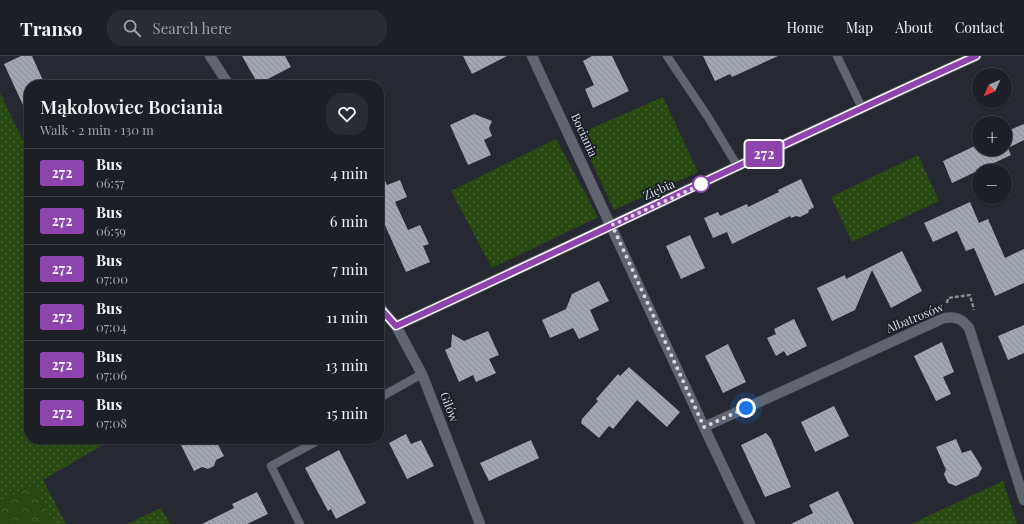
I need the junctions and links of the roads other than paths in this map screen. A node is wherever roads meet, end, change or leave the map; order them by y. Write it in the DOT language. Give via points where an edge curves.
graph roads {
  1 [pos="210,56"];
  2 [pos="532,56"];
  3 [pos="668,56"];
  4 [pos="837,56"];
  5 [pos="976,56"];
  6 [pos="226,80"];
  7 [pos="862,108"];
  8 [pos="738,167"];
  9 [pos="612,225"];
  10 [pos="384,312"];
  11 [pos="396,326"];
  12 [pos="422,374"];
  13 [pos="384,395"];
  14 [pos="704,427"];
  15 [pos="312,444"];
  16 [pos="1024,500"];
  17 [pos="300,524"];
  18 [pos="480,524"];
  19 [pos="750,524"];
  1 -- 6 [label="street"];
  2 -- 9 [label="street, Bociania"];
  3 -- 8 [label="lane"];
  4 -- 7 [label="lane"];
  5 -- 7 [label="street, Ziębia"];
  7 -- 8 [label="street, Ziębia"];
  8 -- 9 [label="street, Ziębia"];
  9 -- 11 [label="street, Ziębia"];
  9 -- 14 [label="street"];
  10 -- 11 [label="street, Gilów"];
  11 -- 12 [label="street, Gilów"];
  12 -- 13 [label="lane"];
  12 -- 18 [label="street, Gilów"];
  14 -- 16 [label="street, Albatrosów" via="953,316 969,328"];
  14 -- 19 [label="street"];
  15 -- 17 [label="lane" via="270,466"];
}
